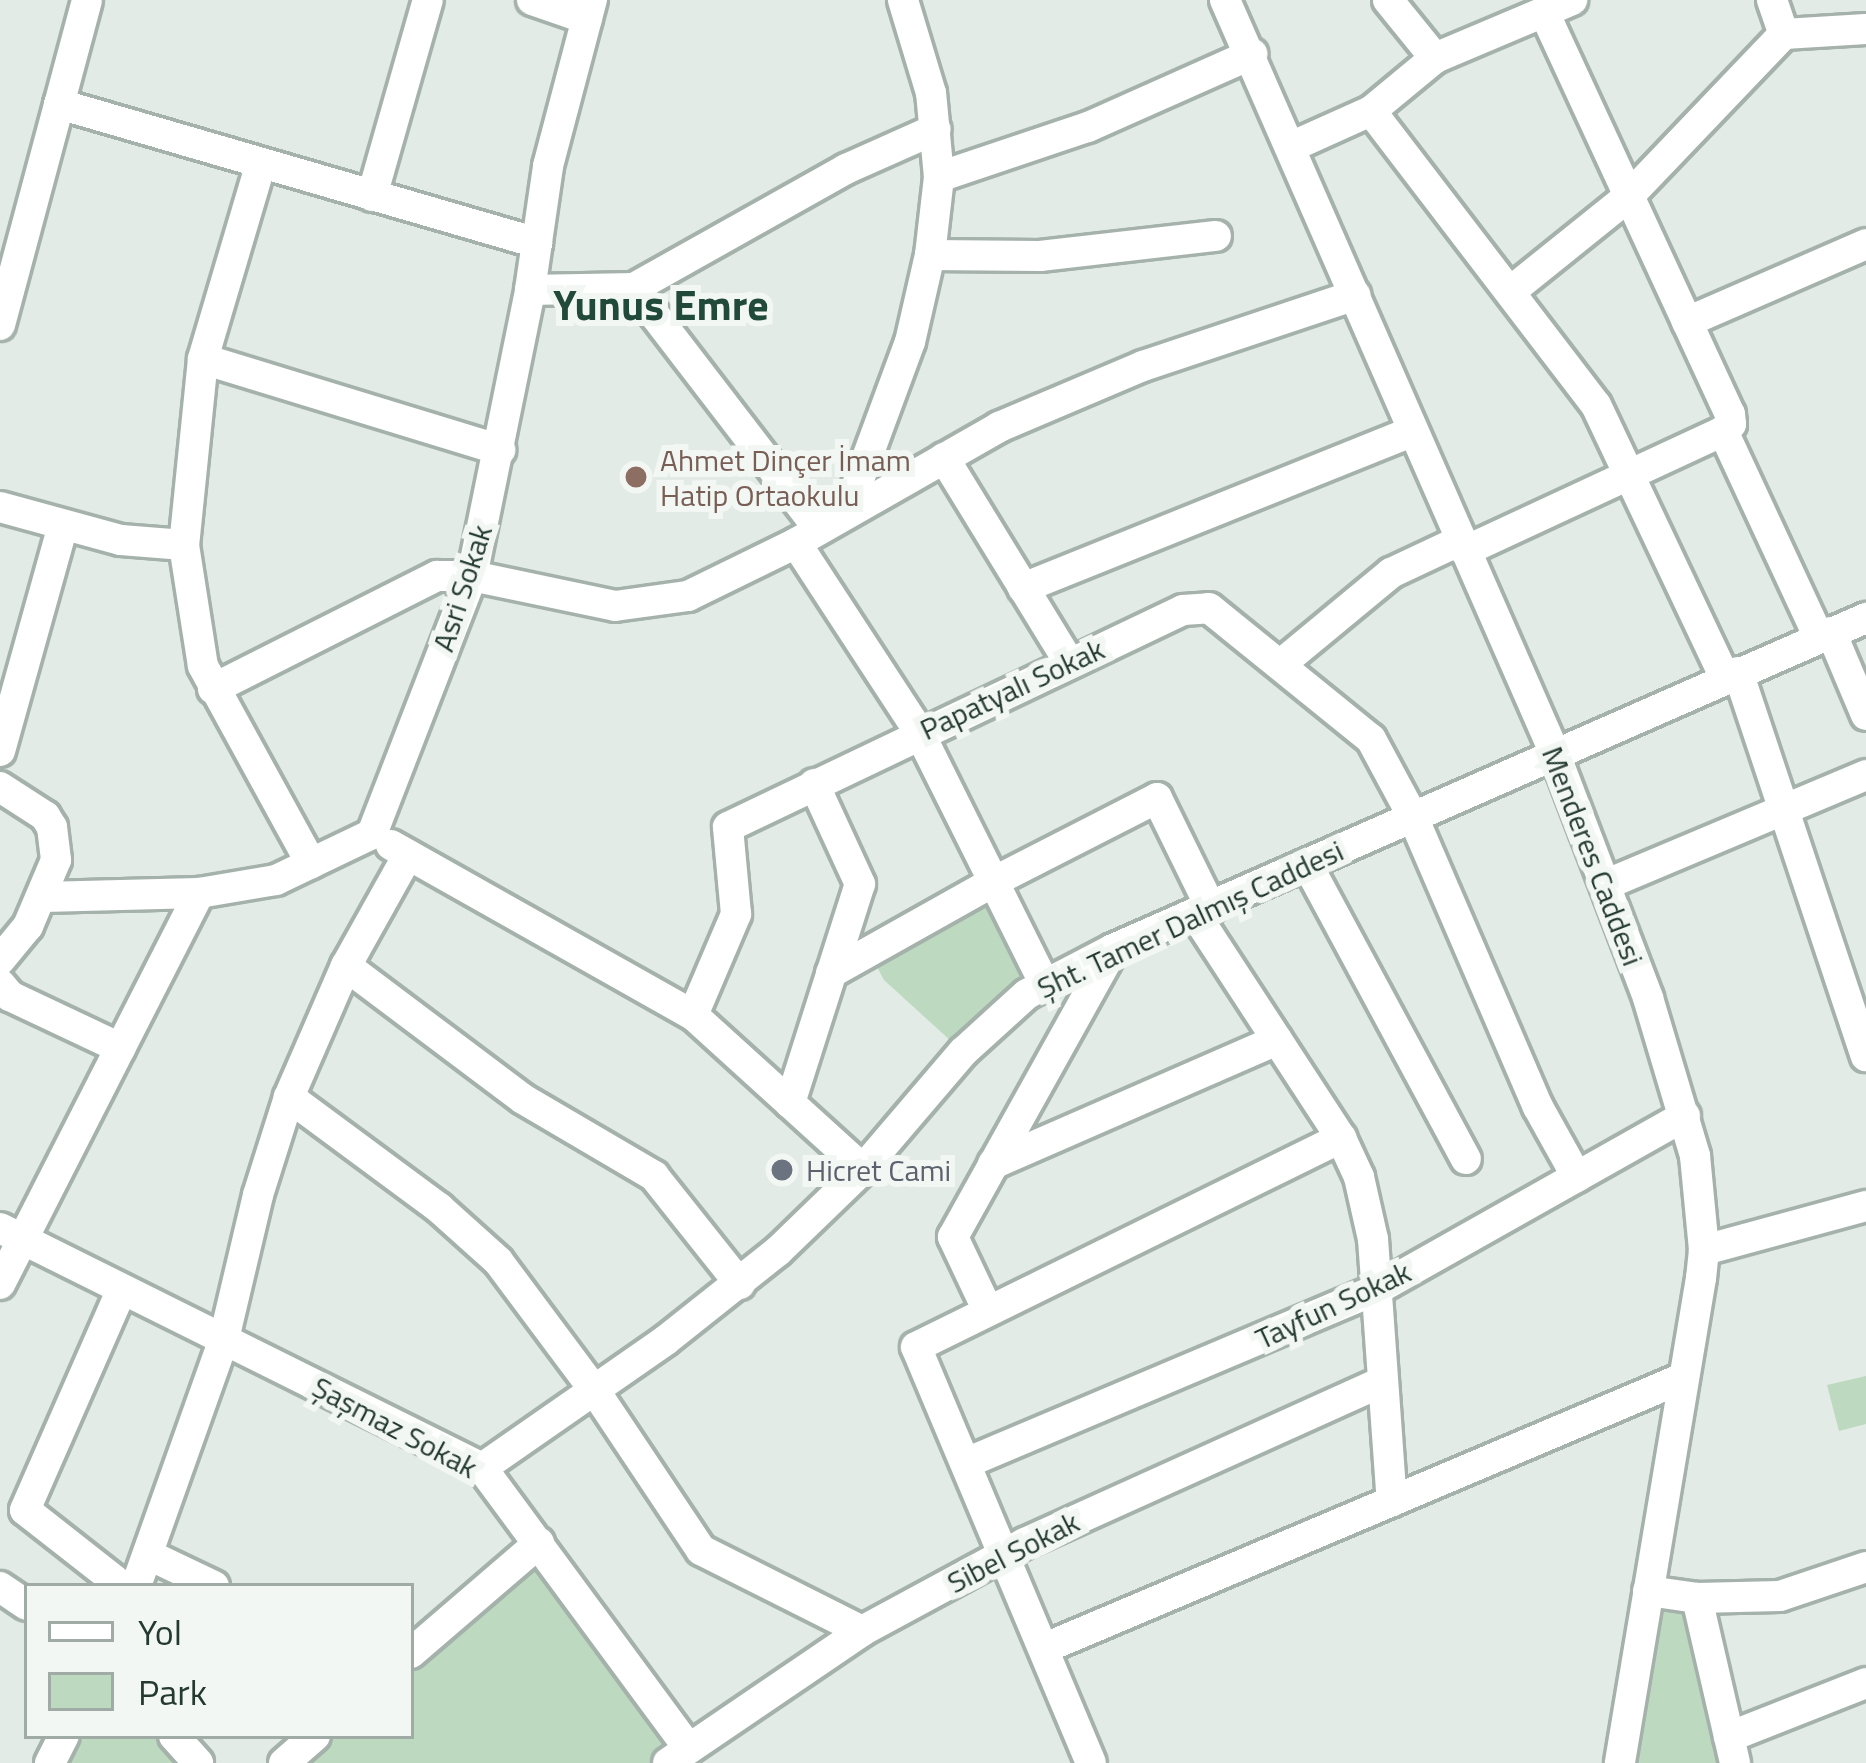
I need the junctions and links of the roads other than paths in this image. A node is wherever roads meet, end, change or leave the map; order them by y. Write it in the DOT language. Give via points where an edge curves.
graph roads {
  1 [pos="87,0"];
  2 [pos="428,0"];
  3 [pos="532,0"];
  4 [pos="903,0"];
  5 [pos="1226,0"];
  6 [pos="1388,0"];
  7 [pos="1772,0"];
  8 [pos="1558,6"];
  9 [pos="590,9"];
  10 [pos="1866,29"];
  11 [pos="1784,34"];
  12 [pos="1252,54"];
  13 [pos="1435,58"];
  14 [pos="59,104"];
  15 [pos="1371,111"];
  16 [pos="936,129"];
  17 [pos="1293,146"];
  18 [pos="261,163"];
  19 [pos="939,177"];
  20 [pos="372,196"];
  21 [pos="1628,197"];
  22 [pos="1216,236"];
  23 [pos="537,244"];
  24 [pos="1866,244"];
  25 [pos="930,255"];
  26 [pos="634,288"];
  27 [pos="530,290"];
  28 [pos="1511,291"];
  29 [pos="1355,295"];
  30 [pos="1687,322"];
  31 [pos="0,325"];
  32 [pos="203,359"];
  33 [pos="1723,430"];
  34 [pos="1413,431"];
  35 [pos="500,450"];
  36 [pos="944,458"];
  37 [pos="1629,475"];
  38 [pos="0,507"];
  39 [pos="847,512"];
  40 [pos="63,525"];
  41 [pos="808,536"];
  42 [pos="184,544"];
  43 [pos="1463,546"];
  44 [pos="472,576"];
  45 [pos="1023,588"];
  46 [pos="1866,618"];
  47 [pos="1825,635"];
  48 [pos="1069,662"];
  49 [pos="1281,664"];
  50 [pos="1731,675"];
  51 [pos="213,689"];
  52 [pos="1866,715"];
  53 [pos="919,732"];
  54 [pos="0,752"];
  55 [pos="1555,754"];
  56 [pos="1866,776"];
  57 [pos="814,784"];
  58 [pos="0,787"];
  59 [pos="1785,809"];
  60 [pos="1413,817"];
  61 [pos="371,834"];
  62 [pos="408,854"];
  63 [pos="311,863"];
  64 [pos="1307,864"];
  65 [pos="994,880"];
  66 [pos="1607,884"];
  67 [pos="199,893"];
  68 [pos="43,897"];
  69 [pos="1203,911"];
  70 [pos="1113,949"];
  71 [pos="0,960"];
  72 [pos="346,966"];
  73 [pos="831,974"];
  74 [pos="1044,983"];
  75 [pos="0,984"];
  76 [pos="693,1015"];
  77 [pos="1277,1040"];
  78 [pos="120,1048"];
  79 [pos="1866,1056"];
  80 [pos="289,1097"];
  81 [pos="790,1103"];
  82 [pos="1685,1116"];
  83 [pos="1341,1138"];
  84 [pos="1466,1159"];
  85 [pos="993,1164"];
  86 [pos="863,1169"];
  87 [pos="1577,1177"];
  88 [pos="1866,1206"];
  89 [pos="11,1234"];
  90 [pos="1704,1250"];
  91 [pos="0,1284"];
  92 [pos="740,1284"];
  93 [pos="122,1289"];
  94 [pos="1374,1291"];
  95 [pos="988,1311"];
  96 [pos="224,1340"];
  97 [pos="1683,1378"];
  98 [pos="1382,1382"];
  99 [pos="595,1390"];
  100 [pos="966,1463"];
  101 [pos="482,1468"];
  102 [pos="1392,1501"];
  103 [pos="539,1543"];
  104 [pos="1004,1554"];
  105 [pos="149,1555"];
  106 [pos="1866,1567"];
  107 [pos="118,1583"];
  108 [pos="137,1583"];
  109 [pos="208,1583"];
  110 [pos="1648,1591"];
  111 [pos="1696,1598"];
  112 [pos="862,1631"];
  113 [pos="1045,1648"];
  114 [pos="414,1650"];
  115 [pos="1866,1683"];
  116 [pos="177,1739"];
  117 [pos="312,1739"];
  118 [pos="1732,1750"];
  119 [pos="678,1755"];
  120 [pos="198,1763"];
  121 [pos="284,1763"];
  122 [pos="1091,1763"];
  123 [pos="1620,1763"];
  1 -- 14 [label="street"];
  2 -- 20 [label="street"];
  3 -- 9 [label="street"];
  4 -- 16 [label="street"];
  5 -- 12 [label="street, Menderes Caddesi"];
  6 -- 13 [label="street"];
  7 -- 11 [label="street"];
  8 -- 13 [label="street"];
  8 -- 21 [label="street"];
  9 -- 23 [label="street, Asri Sokak" via="548,166"];
  10 -- 11 [label="street"];
  11 -- 21 [label="street"];
  12 -- 17 [label="street, Menderes Caddesi"];
  12 -- 19 [label="street" via="1088,127"];
  13 -- 15 [label="street"];
  14 -- 18 [label="street"];
  14 -- 31 [label="street"];
  15 -- 17 [label="street"];
  15 -- 28 [label="street"];
  16 -- 19 [label="street"];
  16 -- 26 [label="street" via="846,169"];
  17 -- 29 [label="street, Menderes Caddesi"];
  18 -- 20 [label="street"];
  18 -- 32 [label="street"];
  19 -- 25 [label="street"];
  20 -- 23 [label="street"];
  21 -- 28 [label="street"];
  21 -- 30 [label="street"];
  22 -- 25 [label="street" via="1040,256"];
  23 -- 27 [label="street, Asri Sokak"];
  24 -- 30 [label="street"];
  25 -- 39 [label="street" via="887,414"];
  26 -- 27 [label="street"];
  26 -- 41 [label="street"];
  27 -- 35 [label="street, Asri Sokak"];
  28 -- 37 [label="street" via="1596,405"];
  29 -- 34 [label="street, Menderes Caddesi"];
  29 -- 36 [label="street" via="1143,366"];
  30 -- 33 [label="street" via="1730,414"];
  32 -- 35 [label="street"];
  32 -- 42 [label="street"];
  33 -- 37 [label="street"];
  33 -- 47 [label="street"];
  34 -- 43 [label="street, Menderes Caddesi"];
  34 -- 45 [label="street"];
  35 -- 44 [label="street, Asri Sokak"];
  36 -- 39 [label="street"];
  36 -- 45 [label="street"];
  37 -- 43 [label="street"];
  37 -- 50 [label="street"];
  38 -- 40 [label="street"];
  39 -- 41 [label="street"];
  40 -- 42 [label="street"];
  40 -- 54 [label="street"];
  41 -- 44 [label="street" via="688,596 641,605 582,602"];
  41 -- 53 [label="street"];
  42 -- 51 [label="street" via="197,644"];
  43 -- 49 [label="street" via="1391,573"];
  43 -- 55 [label="street, Menderes Caddesi"];
  44 -- 51 [label="street" via="437,576"];
  44 -- 61 [label="street, Asri Sokak"];
  45 -- 48 [label="street"];
  46 -- 47 [label="street, Şht. Tamer Dalmış Caddesi"];
  47 -- 50 [label="street, Şht. Tamer Dalmış Caddesi"];
  47 -- 52 [label="street"];
  48 -- 49 [label="street, Papatyalı Sokak" via="1201,607 1218,611"];
  48 -- 53 [label="street, Papatyalı Sokak"];
  49 -- 60 [label="street, Papatyalı Sokak" via="1371,739"];
  50 -- 55 [label="street, Şht. Tamer Dalmış Caddesi"];
  50 -- 59 [label="street"];
  51 -- 63 [label="street"];
  53 -- 57 [label="street, Papatyalı Sokak"];
  53 -- 65 [label="street"];
  55 -- 60 [label="street, Şht. Tamer Dalmış Caddesi"];
  55 -- 66 [label="street, Menderes Caddesi"];
  56 -- 59 [label="street"];
  57 -- 73 [label="street" via="860,884"];
  57 -- 76 [label="street, Papatyalı Sokak" via="728,827 736,914"];
  58 -- 68 [label="street" via="52,827 56,860"];
  59 -- 66 [label="street"];
  59 -- 79 [label="street"];
  60 -- 64 [label="street, Şht. Tamer Dalmış Caddesi"];
  60 -- 87 [label="street, Papatyalı Sokak" via="1488,1001"];
  61 -- 62 [label="street"];
  61 -- 63 [label="street"];
  62 -- 72 [label="street"];
  62 -- 76 [label="street"];
  63 -- 67 [label="street" via="276,880"];
  64 -- 69 [label="street, Şht. Tamer Dalmış Caddesi"];
  64 -- 84 [label="street"];
  65 -- 69 [label="street" via="1157,799"];
  65 -- 73 [label="street"];
  65 -- 74 [label="street"];
  66 -- 82 [label="street, Menderes Caddesi"];
  67 -- 68 [label="street"];
  67 -- 78 [label="street"];
  68 -- 71 [label="street"];
  69 -- 70 [label="street, Şht. Tamer Dalmış Caddesi"];
  69 -- 77 [label="street"];
  70 -- 74 [label="street, Şht. Tamer Dalmış Caddesi"];
  70 -- 85 [label="street"];
  72 -- 80 [label="street"];
  72 -- 92 [label="street" via="523,1099 654,1176"];
  73 -- 81 [label="street"];
  74 -- 86 [label="street, Şht. Tamer Dalmış Caddesi" via="963,1052"];
  75 -- 78 [label="street"];
  76 -- 81 [label="street"];
  77 -- 83 [label="street"];
  77 -- 85 [label="street"];
  78 -- 89 [label="street"];
  80 -- 96 [label="street"];
  80 -- 99 [label="street" via="498,1262"];
  81 -- 86 [label="street"];
  82 -- 87 [label="street, Tayfun Sokak"];
  82 -- 90 [label="street, Menderes Caddesi"];
  83 -- 94 [label="street" via="1368,1208"];
  83 -- 95 [label="street"];
  85 -- 95 [label="street" via="953,1237"];
  86 -- 92 [label="street, Şht. Tamer Dalmış Caddesi"];
  87 -- 94 [label="street, Tayfun Sokak"];
  88 -- 90 [label="street"];
  89 -- 91 [label="street"];
  89 -- 93 [label="street, Şaşmaz Sokak"];
  90 -- 97 [label="street, Menderes Caddesi"];
  92 -- 99 [label="street, Şht. Tamer Dalmış Caddesi"];
  93 -- 96 [label="street, Şaşmaz Sokak"];
  93 -- 107 [label="street" via="25,1510"];
  94 -- 98 [label="street"];
  94 -- 100 [label="street, Tayfun Sokak"];
  95 -- 100 [label="street" via="916,1347"];
  96 -- 101 [label="street, Şaşmaz Sokak"];
  96 -- 105 [label="street"];
  97 -- 102 [label="street"];
  97 -- 110 [label="street, Menderes Caddesi"];
  98 -- 102 [label="street"];
  98 -- 104 [label="street, Sibel Sokak"];
  99 -- 101 [label="street, Şht. Tamer Dalmış Caddesi"];
  99 -- 112 [label="street" via="701,1550"];
  100 -- 104 [label="street"];
  101 -- 103 [label="street, Şaşmaz Sokak"];
  102 -- 113 [label="street"];
  103 -- 114 [label="street"];
  103 -- 119 [label="street, Şaşmaz Sokak"];
  104 -- 112 [label="street, Sibel Sokak"];
  104 -- 113 [label="street"];
  105 -- 108 [label="street"];
  105 -- 109 [label="street"];
  106 -- 111 [label="street" via="1780,1596"];
  110 -- 111 [label="street"];
  110 -- 123 [label="street, Menderes Caddesi"];
  111 -- 118 [label="street"];
  112 -- 119 [label="street, Sibel Sokak"];
  113 -- 122 [label="street"];
  115 -- 118 [label="street"];
  116 -- 120 [label="street"];
  117 -- 121 [label="street"];
}
